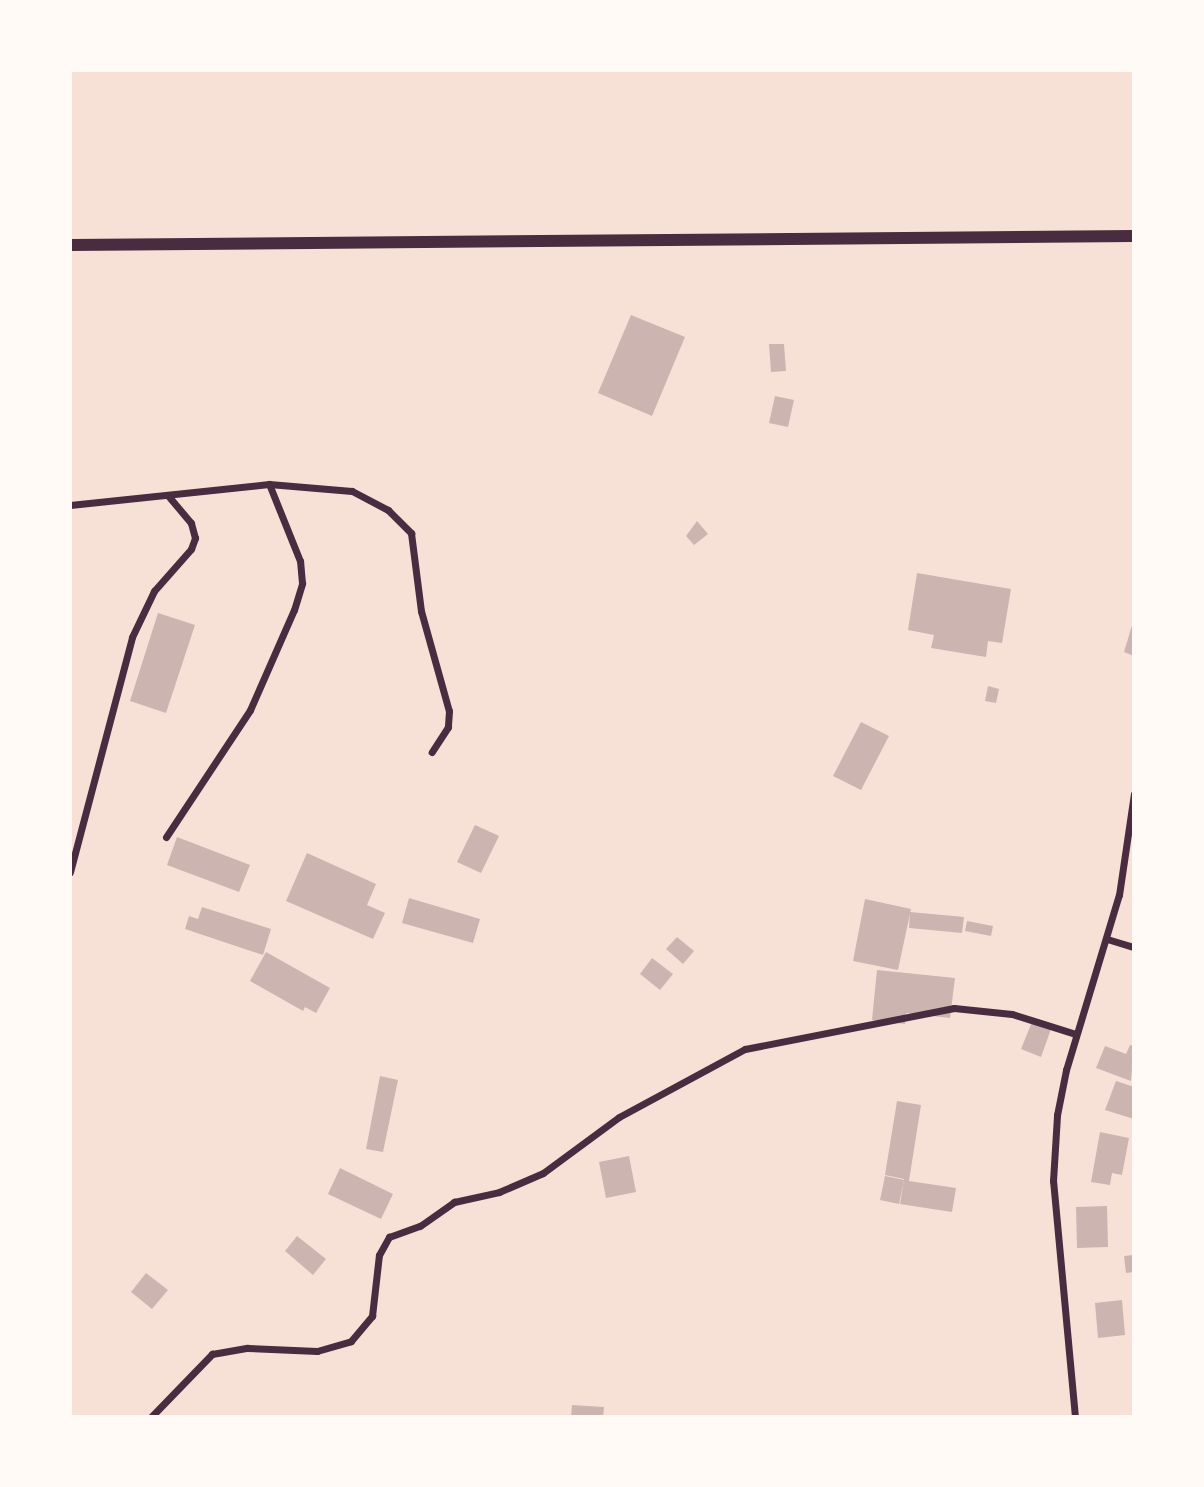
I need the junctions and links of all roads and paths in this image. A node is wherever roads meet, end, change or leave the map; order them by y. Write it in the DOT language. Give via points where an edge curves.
graph roads {
  1 [pos="1134,236"];
  2 [pos="70,245"];
  3 [pos="269,484"];
  4 [pos="168,496"];
  5 [pos="70,505"];
  6 [pos="432,752"];
  7 [pos="1134,794"];
  8 [pos="166,837"];
  9 [pos="70,872"];
  10 [pos="1107,939"];
  11 [pos="1134,947"];
  12 [pos="1076,1034"];
  13 [pos="150,1417"];
  14 [pos="1074,1417"];
  1 -- 2 [label="main road"];
  3 -- 4 [label="street"];
  3 -- 6 [label="street" via="352,491 388,510 411,534 421,611 450,711 448,727"];
  3 -- 8 [label="street" via="300,561 302,583 250,709"];
  4 -- 5 [label="street"];
  4 -- 9 [label="street" via="191,523 195,537 154,591 132,638"];
  7 -- 10 [label="street" via="1119,895"];
  10 -- 11 [label="street"];
  10 -- 12 [label="street"];
  12 -- 13 [label="street" via="984,1008 954,1008 746,1049 619,1117 543,1173 499,1192 454,1202 420,1226 396,1233 379,1255 374,1309 360,1334 329,1350 247,1348 212,1354"];
  12 -- 14 [label="street" via="1057,1115 1053,1181"];
}
